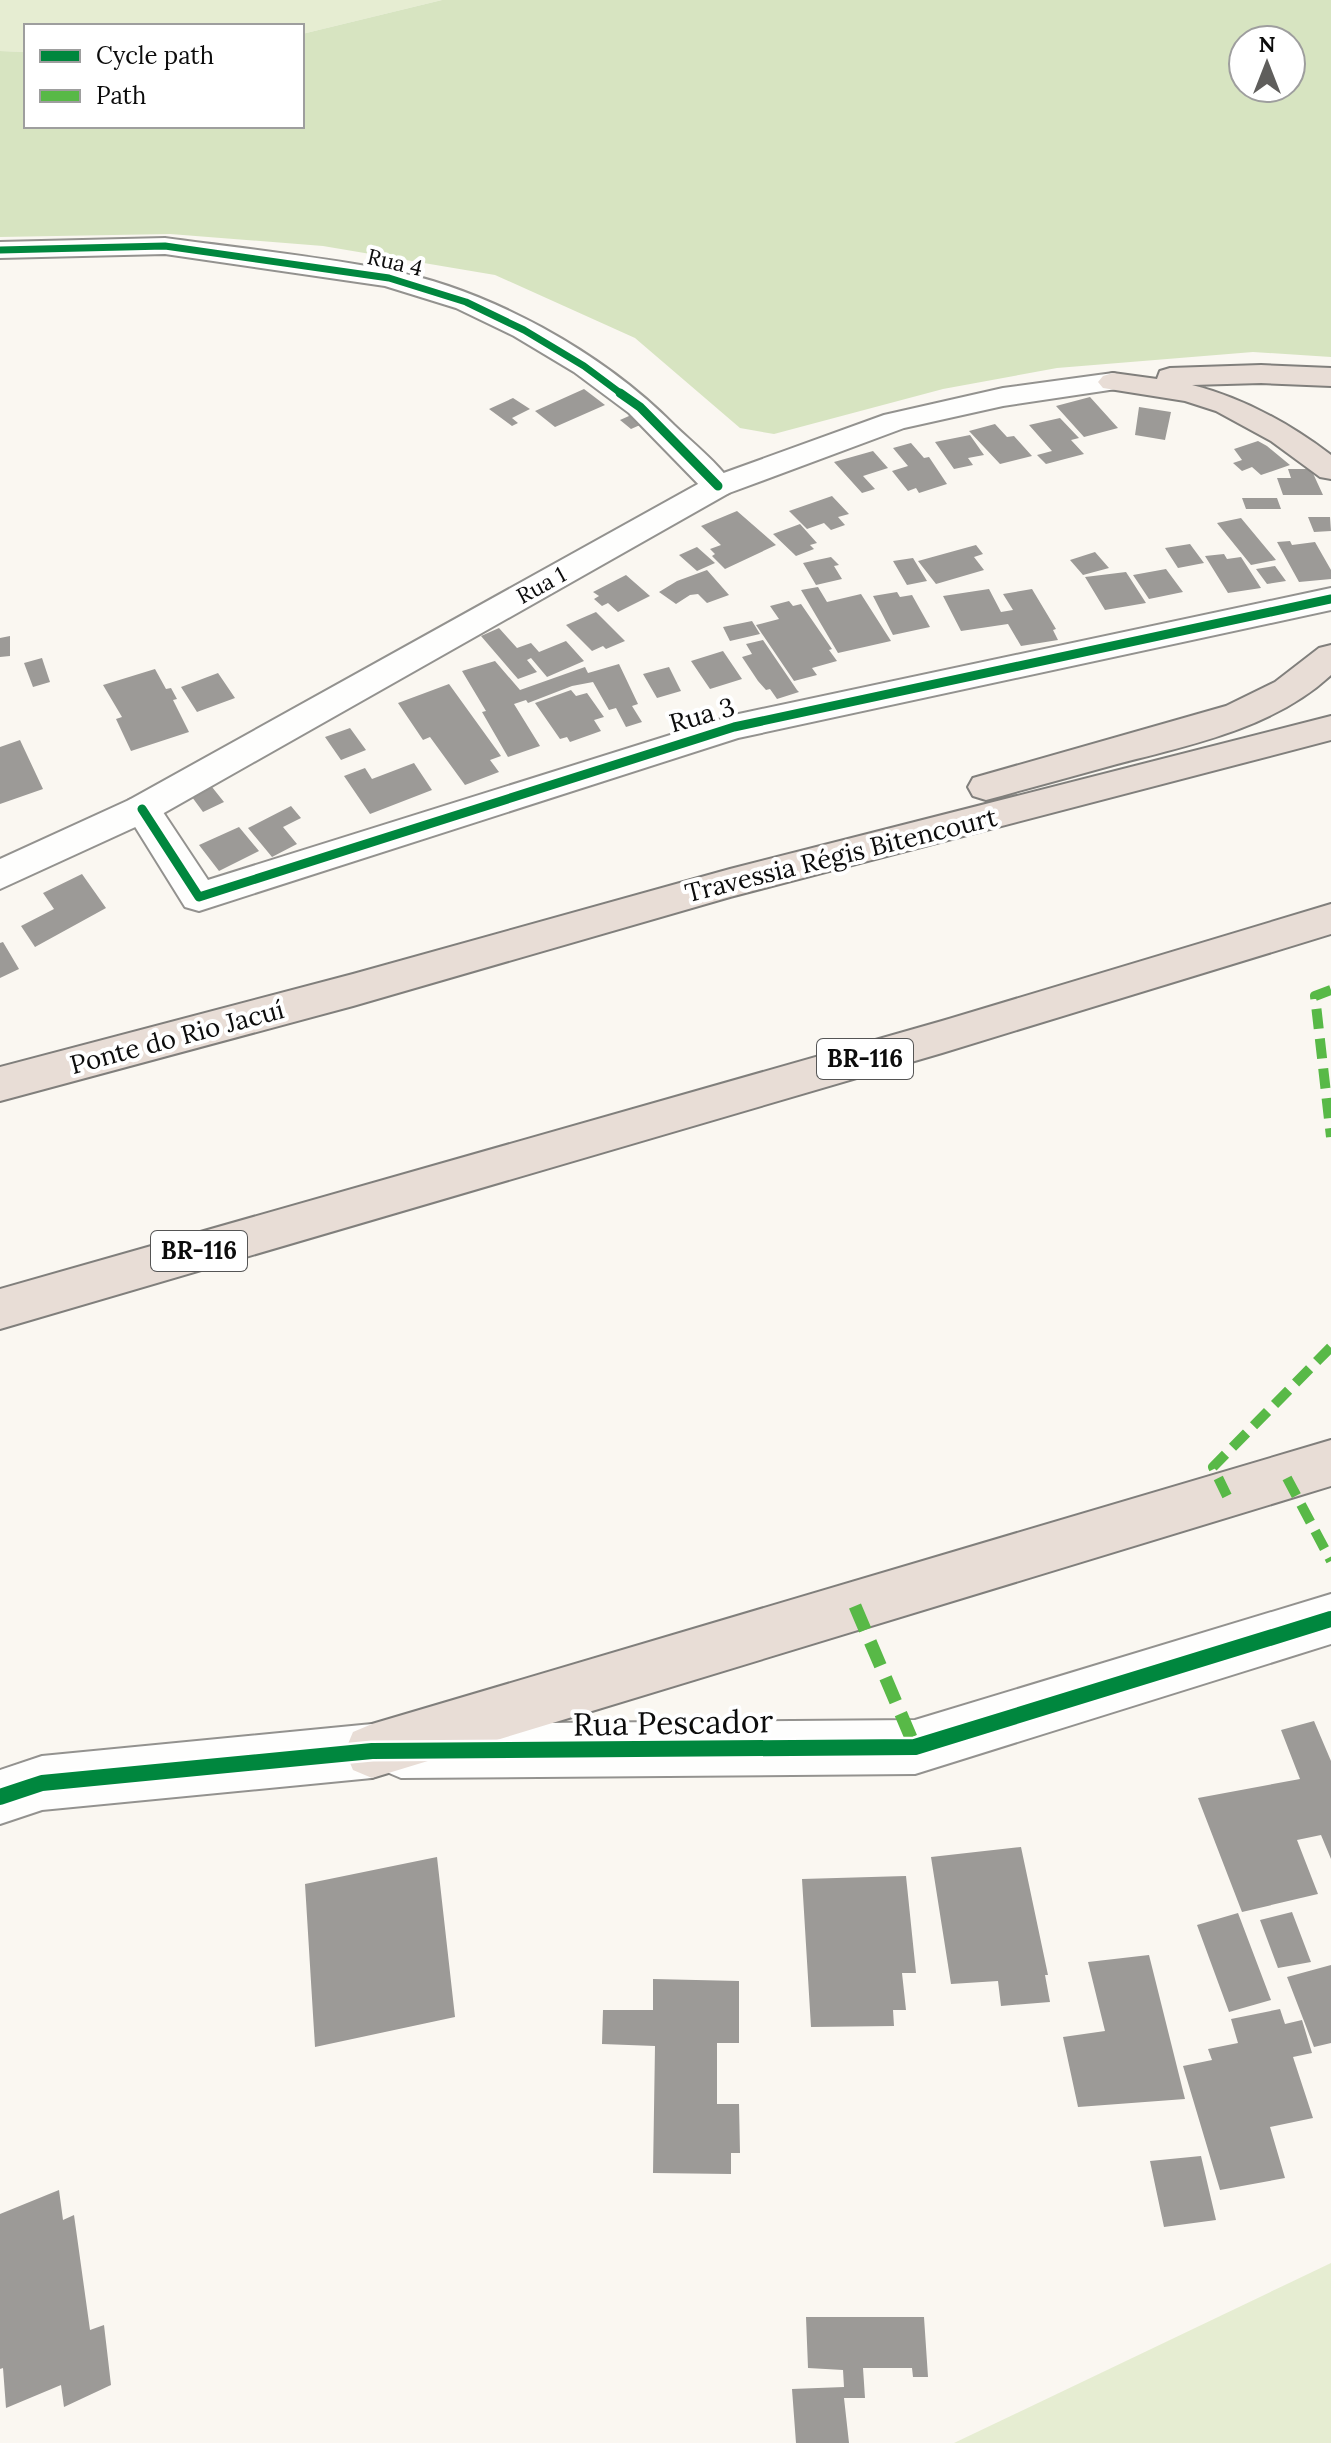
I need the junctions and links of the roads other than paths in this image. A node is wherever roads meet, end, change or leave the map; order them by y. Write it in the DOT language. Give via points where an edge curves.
graph roads {
  1 [pos="0,250"];
  2 [pos="1331,377"];
  3 [pos="1113,382"];
  4 [pos="1331,470"];
  5 [pos="718,486"];
  6 [pos="1331,599"];
  7 [pos="1331,656"];
  8 [pos="1331,728"];
  9 [pos="142,809"];
  10 [pos="0,875"];
  11 [pos="730,883"];
  12 [pos="1331,919"];
  13 [pos="1331,945"];
  14 [pos="353,990"];
  15 [pos="942,1037"];
  16 [pos="0,1084"];
  17 [pos="0,1309"];
  18 [pos="1331,1463"];
  19 [pos="1331,1619"];
  20 [pos="372,1751"];
  21 [pos="0,1797"];
  1 -- 5 [label="street, Rua 4" via="165,246 389,278 466,302 584,366 640,407"];
  2 -- 3 [label="highway" via="1229,374"];
  3 -- 4 [label="highway" via="1190,394 1225,406 1272,429"];
  3 -- 5 [label="street, Rua 1" via="1003,397 895,421"];
  5 -- 9 [label="street, Rua 1"];
  6 -- 9 [label="street, Rua 3" via="734,727 199,897"];
  7 -- 11 [label="highway" via="1275,700 1210,726 827,831"];
  8 -- 11 [label="highway, Travessia Régis Bitencourt"];
  9 -- 10 [label="street, Rua 1"];
  11 -- 14 [label="highway, Travessia Régis Bitencourt"];
  12 -- 15 [label="highway, BR-116"];
  13 -- 15 [label="highway" via="1094,1016"];
  14 -- 16 [label="highway, Ponte do Rio Jacuí"];
  15 -- 17 [label="highway, BR-116"];
  18 -- 20 [label="highway"];
  19 -- 20 [label="street, Rua Pescador" via="915,1747"];
  20 -- 21 [label="street, Rua Pescador" via="42,1783"];
}
